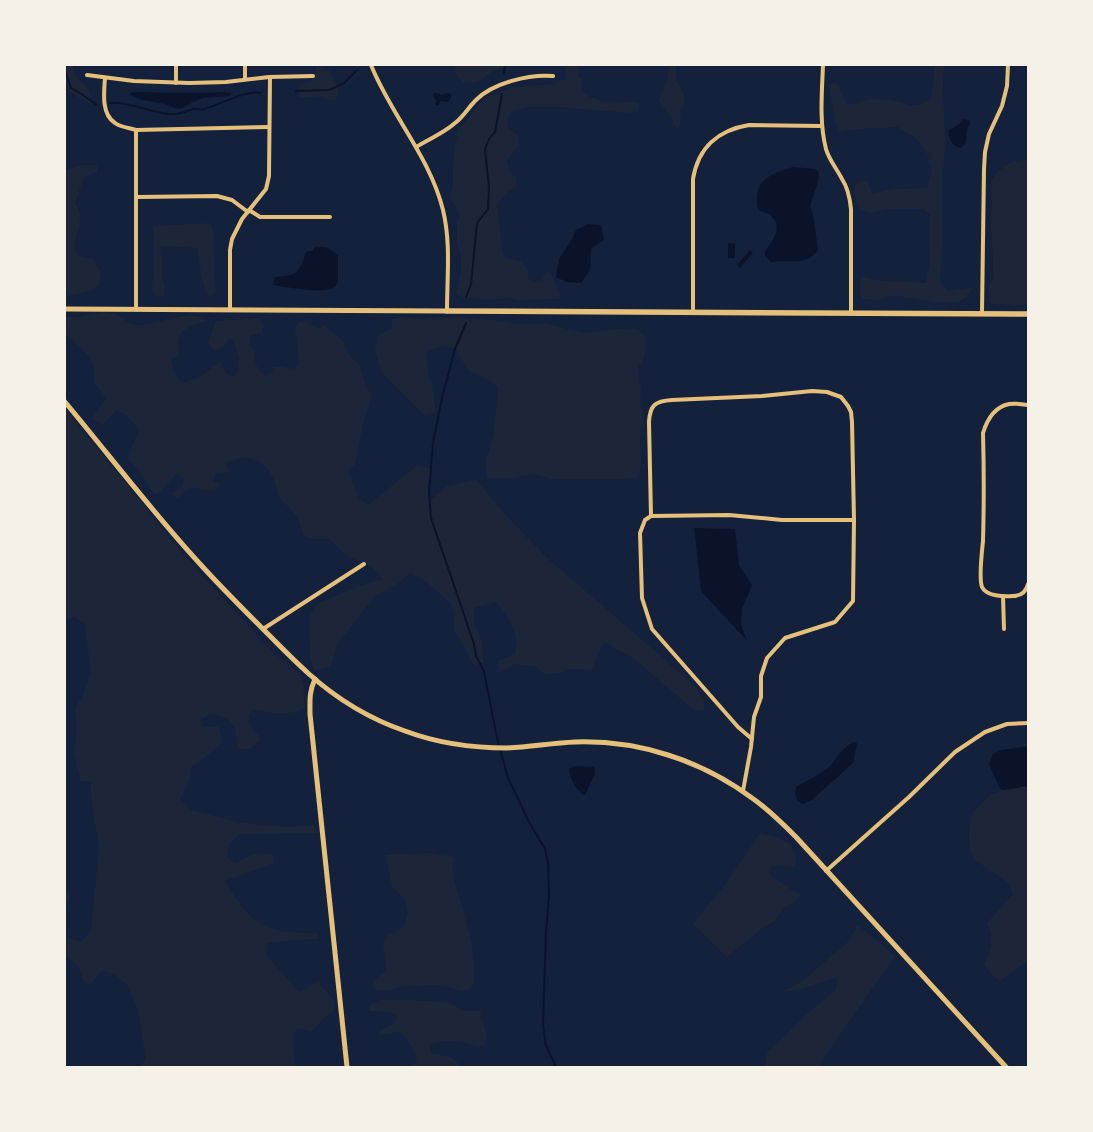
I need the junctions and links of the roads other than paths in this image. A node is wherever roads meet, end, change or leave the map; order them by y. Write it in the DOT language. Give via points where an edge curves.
graph roads {
  1 [pos="176,65"];
  2 [pos="245,65"];
  3 [pos="371,65"];
  4 [pos="822,65"];
  5 [pos="1008,65"];
  6 [pos="87,75"];
  7 [pos="313,76"];
  8 [pos="553,76"];
  9 [pos="270,77"];
  10 [pos="105,78"];
  11 [pos="245,79"];
  12 [pos="176,83"];
  13 [pos="822,126"];
  14 [pos="269,127"];
  15 [pos="136,130"];
  16 [pos="416,147"];
  17 [pos="136,197"];
  18 [pos="248,211"];
  19 [pos="330,217"];
  20 [pos="65,309"];
  21 [pos="136,309"];
  22 [pos="230,309"];
  23 [pos="447,310"];
  24 [pos="693,312"];
  25 [pos="851,312"];
  26 [pos="982,313"];
  27 [pos="1028,314"];
  28 [pos="65,402"];
  29 [pos="1028,405"];
  30 [pos="651,516"];
  31 [pos="854,520"];
  32 [pos="364,564"];
  33 [pos="1028,584"];
  34 [pos="1003,596"];
  35 [pos="263,629"];
  36 [pos="1004,629"];
  37 [pos="315,679"];
  38 [pos="1028,723"];
  39 [pos="752,738"];
  40 [pos="743,791"];
  41 [pos="826,871"];
  42 [pos="347,1067"];
  43 [pos="1006,1067"];
  1 -- 12 [label="street"];
  2 -- 11 [label="street"];
  3 -- 16 [label="street" via="391,108"];
  4 -- 13 [label="street"];
  5 -- 26 [label="street" via="1007,86 1002,106 989,134 985,158"];
  6 -- 10 [label="street"];
  7 -- 9 [label="street"];
  8 -- 16 [label="street" via="527,77 493,89 477,99 452,126"];
  9 -- 11 [label="street"];
  9 -- 14 [label="street"];
  10 -- 12 [label="street"];
  10 -- 15 [label="street" via="104,99 108,116 115,124"];
  11 -- 12 [label="street"];
  13 -- 24 [label="street" via="749,125 729,130 705,149 693,179"];
  13 -- 25 [label="street" via="828,154 845,184 850,204"];
  14 -- 15 [label="street"];
  14 -- 18 [label="street" via="269,176 266,189"];
  15 -- 17 [label="street"];
  16 -- 23 [label="street" via="435,186 446,221"];
  17 -- 18 [label="street" via="217,196 232,200"];
  17 -- 21 [label="street"];
  18 -- 19 [label="street" via="264,218"];
  18 -- 22 [label="street" via="232,239"];
  20 -- 21 [label="street"];
  21 -- 22 [label="street"];
  22 -- 23 [label="street"];
  23 -- 24 [label="main road"];
  24 -- 25 [label="main road"];
  25 -- 26 [label="main road"];
  26 -- 27 [label="main road"];
  28 -- 35 [label="street" via="199,563"];
  29 -- 34 [label="street" via="1009,404 999,408 986,422 983,433 981,580 983,589 988,593"];
  30 -- 31 [label="street" via="729,515 782,520"];
  30 -- 31 [label="street" via="649,422 650,412 656,403 812,391 828,392 841,397 851,412"];
  30 -- 39 [label="street" via="645,520 640,533 642,598 652,629 738,727"];
  31 -- 39 [label="street" via="853,601 835,622 784,638 767,658 761,676 761,697 754,717"];
  32 -- 35 [label="street"];
  33 -- 34 [label="street" via="1020,595"];
  34 -- 36 [label="street"];
  35 -- 37 [label="street"];
  37 -- 40 [label="street" via="359,710 425,738 498,748 576,742 632,746 684,760"];
  37 -- 42 [label="street" via="310,688 310,714"];
  38 -- 41 [label="street" via="1007,724 985,732 955,752"];
  39 -- 40 [label="street"];
  40 -- 41 [label="street" via="781,822"];
  41 -- 43 [label="street"];
}
